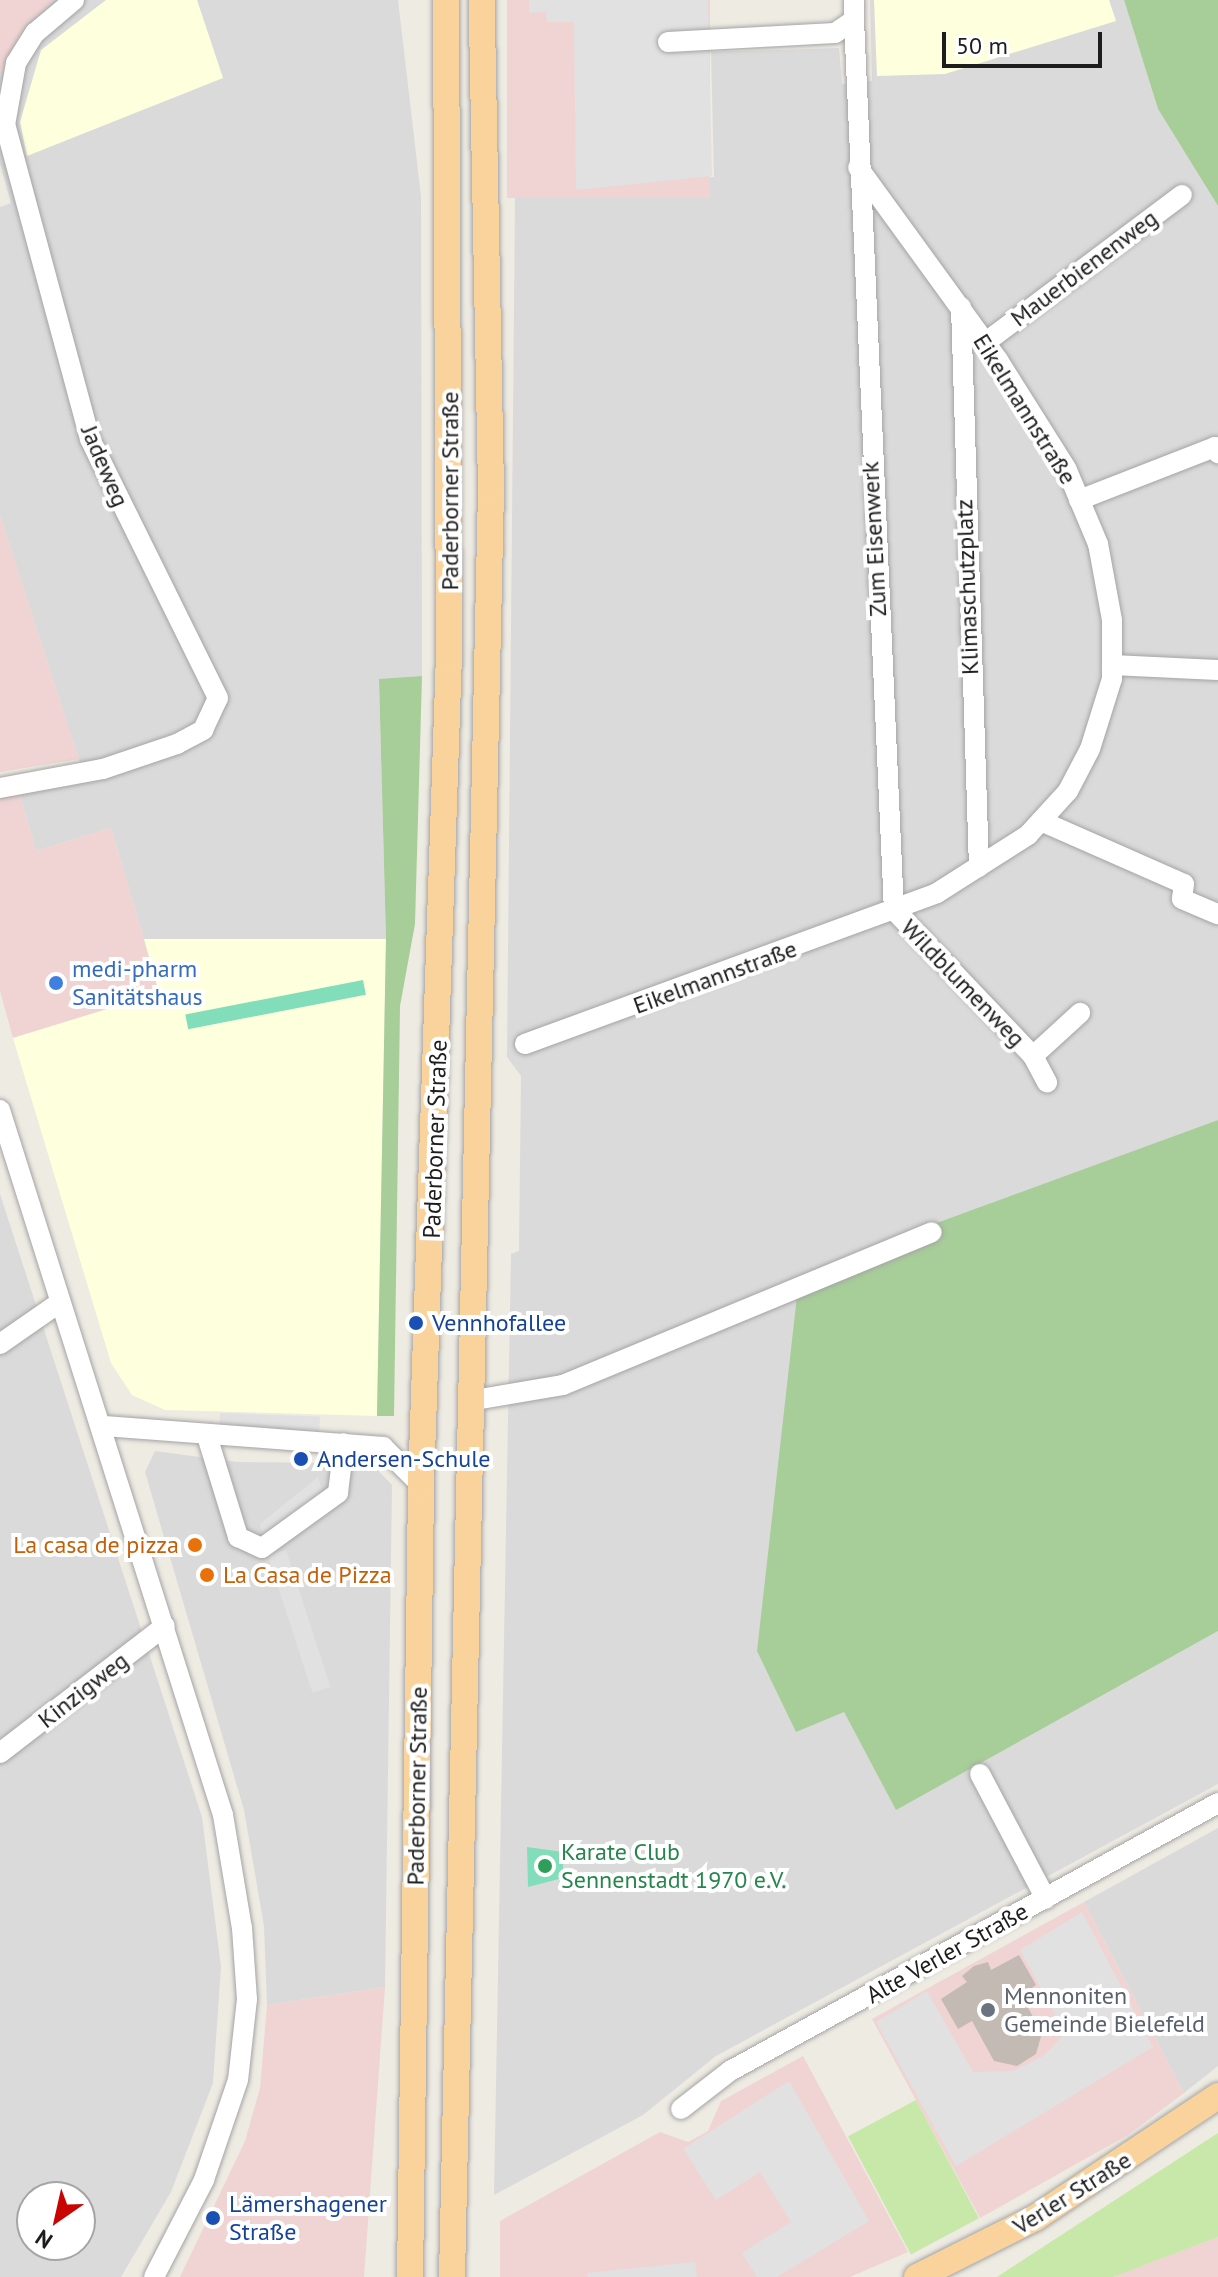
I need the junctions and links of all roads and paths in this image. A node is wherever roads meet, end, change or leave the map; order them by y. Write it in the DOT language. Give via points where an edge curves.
graph roads {
  1 [pos="74,0"];
  2 [pos="446,0"];
  3 [pos="482,0"];
  4 [pos="854,10"];
  5 [pos="668,42"];
  6 [pos="858,167"];
  7 [pos="1182,195"];
  8 [pos="961,307"];
  9 [pos="986,342"];
  10 [pos="1218,453"];
  11 [pos="1079,500"];
  12 [pos="1112,665"];
  13 [pos="1218,670"];
  14 [pos="0,788"];
  15 [pos="1041,821"];
  16 [pos="979,867"];
  17 [pos="894,910"];
  18 [pos="1218,914"];
  19 [pos="1080,1013"];
  20 [pos="525,1044"];
  21 [pos="1033,1056"];
  22 [pos="1047,1082"];
  23 [pos="0,1110"];
  24 [pos="932,1232"];
  25 [pos="59,1303"];
  26 [pos="0,1344"];
  27 [pos="469,1401"];
  28 [pos="104,1426"];
  29 [pos="207,1436"];
  30 [pos="344,1443"];
  31 [pos="421,1485"];
  32 [pos="165,1626"];
  33 [pos="0,1753"];
  34 [pos="980,1774"];
  35 [pos="1218,1803"];
  36 [pos="1046,1899"];
  37 [pos="1218,2096"];
  38 [pos="681,2109"];
  39 [pos="154,2277"];
  40 [pos="410,2277"];
  41 [pos="452,2277"];
  42 [pos="917,2277"];
  1 -- 14 [label="street, Jadeweg" via="35,33 16,63 5,125 90,439 218,698 203,730 177,744 103,769"];
  2 -- 31 [label="main road, Paderborner Straße" via="449,656"];
  3 -- 27 [label="main road, Paderborner Straße" via="491,489"];
  4 -- 5 [label="street" via="835,33"];
  4 -- 6 [label="street"];
  6 -- 8 [label="street, Eikelmannstraße"];
  6 -- 17 [label="street, Zum Eisenwerk"];
  7 -- 9 [label="street, Mauerbienenweg"];
  8 -- 9 [label="street, Eikelmannstraße"];
  8 -- 16 [label="street, Klimaschutzplatz"];
  9 -- 11 [label="street, Eikelmannstraße"];
  10 -- 11 [label="street" via="1215,447"];
  11 -- 12 [label="street, Eikelmannstraße" via="1098,544"];
  12 -- 13 [label="street"];
  12 -- 15 [label="street, Eikelmannstraße" via="1090,749"];
  15 -- 16 [label="street, Eikelmannstraße"];
  15 -- 18 [label="street" via="1184,884 1182,899"];
  16 -- 17 [label="street, Eikelmannstraße"];
  17 -- 20 [label="street, Eikelmannstraße"];
  17 -- 21 [label="street, Wildblumenweg"];
  19 -- 21 [label="street, Wildblumenweg"];
  21 -- 22 [label="street, Wildblumenweg"];
  23 -- 25 [label="street"];
  24 -- 27 [label="street" via="563,1385"];
  25 -- 26 [label="street"];
  25 -- 28 [label="street"];
  27 -- 41 [label="main road, Paderborner Straße"];
  28 -- 29 [label="street"];
  28 -- 32 [label="street"];
  29 -- 30 [label="street"];
  29 -- 30 [label="street" via="238,1537 262,1548 338,1493"];
  30 -- 31 [label="street" via="383,1447"];
  31 -- 40 [label="main road, Paderborner Straße"];
  32 -- 33 [label="street, Kinzigweg"];
  32 -- 39 [label="street" via="223,1815 247,1999 238,2080 223,2133"];
  34 -- 36 [label="street"];
  35 -- 36 [label="street, Alte Verler Straße"];
  36 -- 38 [label="street, Alte Verler Straße" via="730,2071"];
  37 -- 42 [label="main road, Verler Straße" via="1035,2218"];
}
